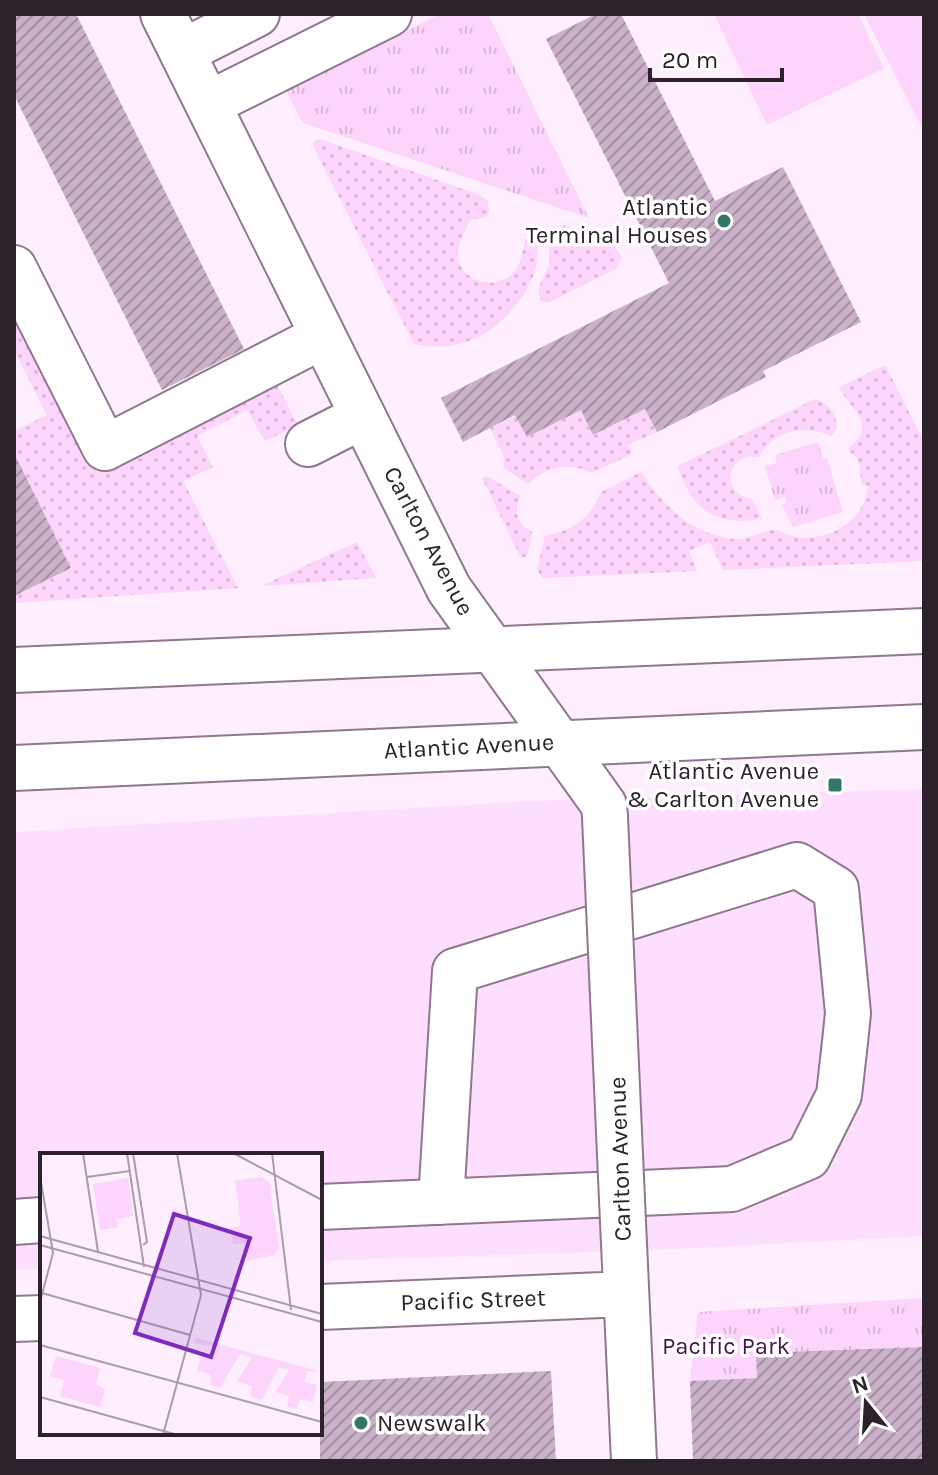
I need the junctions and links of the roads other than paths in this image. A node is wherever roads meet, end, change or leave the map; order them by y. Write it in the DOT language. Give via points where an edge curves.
graph roads {
  1 [pos="257,14"];
  2 [pos="389,14"];
  3 [pos="172,33"];
  4 [pos="208,104"];
  5 [pos="14,268"];
  6 [pos="323,336"];
  7 [pos="363,416"];
  8 [pos="308,444"];
  9 [pos="924,631"];
  10 [pos="491,649"];
  11 [pos="14,670"];
  12 [pos="924,727"];
  13 [pos="561,742"];
  14 [pos="14,768"];
  15 [pos="441,1202"];
  16 [pos="322,1207"];
  17 [pos="40,1220"];
  18 [pos="14,1222"];
  19 [pos="626,1294"];
  20 [pos="322,1307"];
  21 [pos="40,1318"];
  22 [pos="14,1319"];
  23 [pos="634,1461"];
  1 -- 3 [label="street"];
  2 -- 4 [label="street"];
  3 -- 4 [label="street, Carlton Avenue"];
  4 -- 6 [label="street, Carlton Avenue"];
  5 -- 6 [label="street" via="105,448"];
  6 -- 7 [label="street, Carlton Avenue"];
  7 -- 8 [label="street"];
  7 -- 10 [label="street, Carlton Avenue" via="449,589"];
  9 -- 10 [label="street"];
  10 -- 11 [label="street"];
  10 -- 13 [label="street, Carlton Avenue"];
  12 -- 13 [label="street, Atlantic Avenue"];
  13 -- 14 [label="street, Atlantic Avenue"];
  13 -- 19 [label="street, Carlton Avenue, bridge" via="604,805"];
  15 -- 15 [label="street" via="455,971 797,865 836,889 848,1013 845,1042 839,1095 808,1157 732,1189"];
  15 -- 16 [label="street"];
  17 -- 18 [label="street"];
  19 -- 20 [label="street, Pacific Street"];
  19 -- 23 [label="street, Carlton Avenue"];
  21 -- 22 [label="street"];
}
